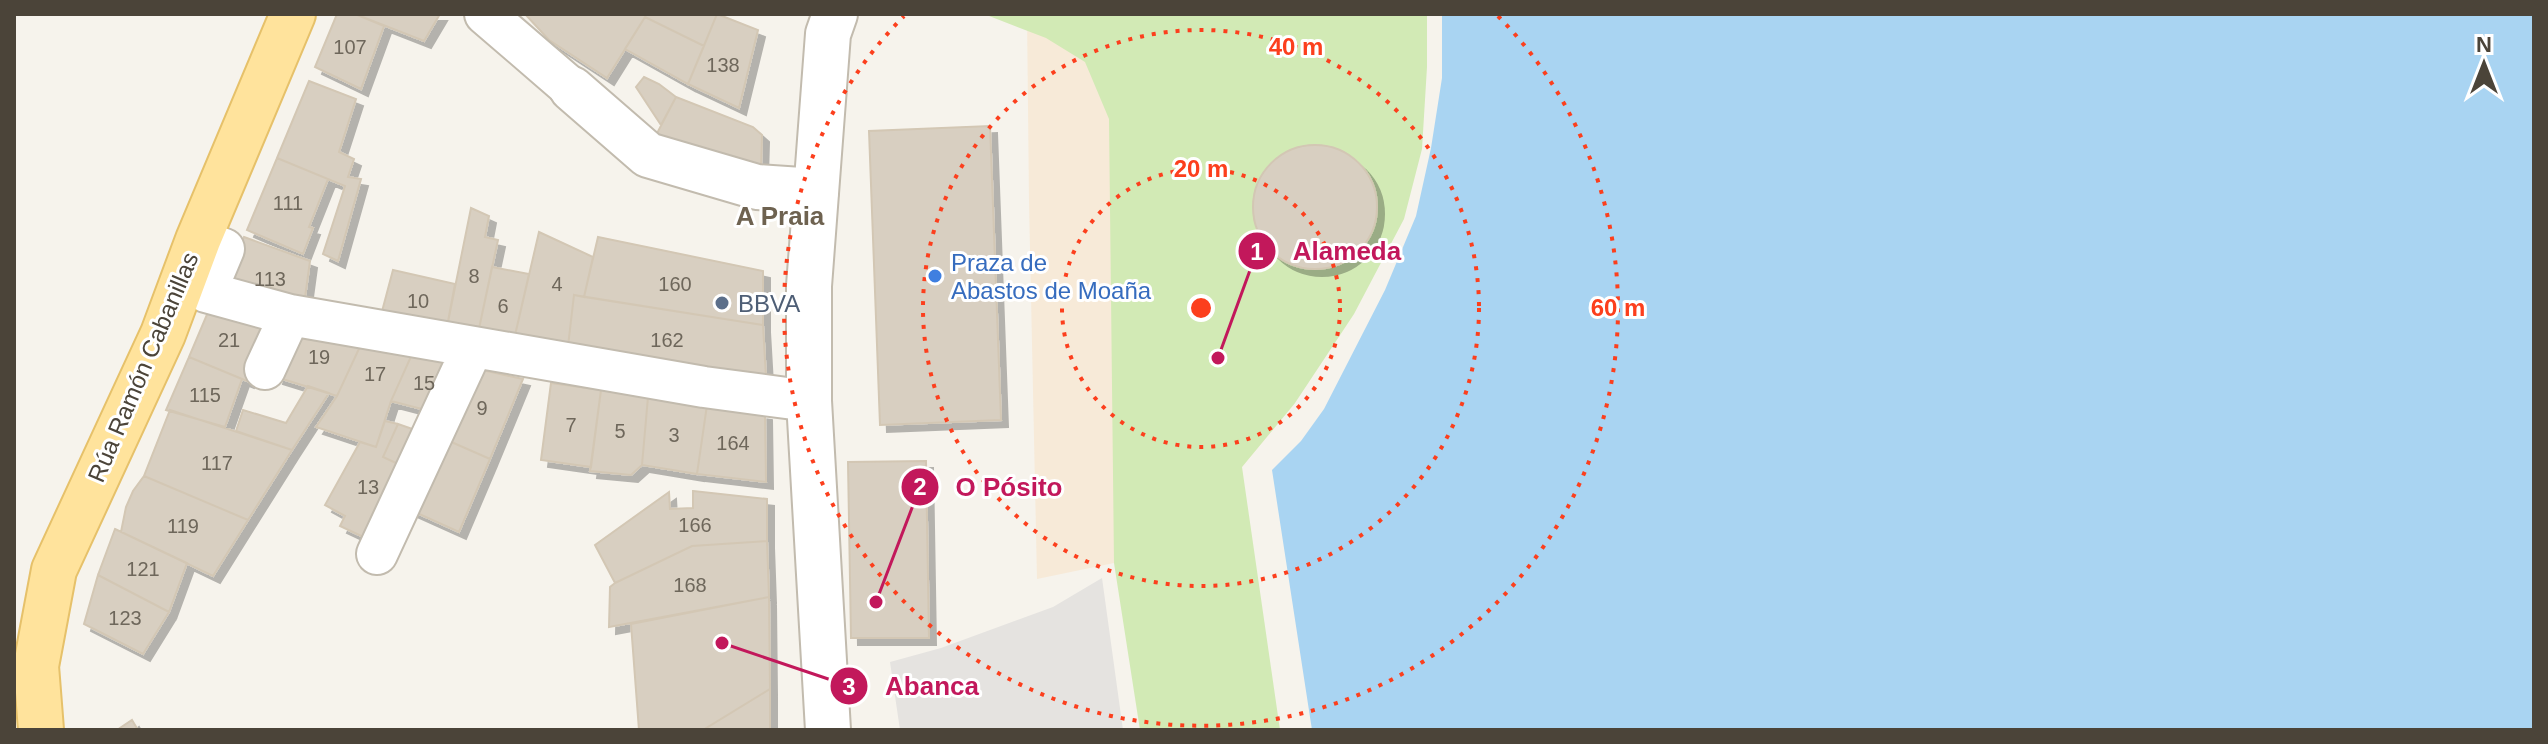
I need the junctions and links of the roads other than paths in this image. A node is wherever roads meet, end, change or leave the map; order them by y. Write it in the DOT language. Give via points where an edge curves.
graph roads {
  1 [pos="293,14"];
  2 [pos="485,14"];
  3 [pos="835,14"];
  4 [pos="572,89"];
  5 [pos="816,191"];
  6 [pos="198,240"];
  7 [pos="290,315"];
  8 [pos="473,347"];
  9 [pos="265,369"];
  10 [pos="809,401"];
  11 [pos="377,554"];
  12 [pos="41,730"];
  13 [pos="828,730"];
  1 -- 6 [label="main road, Rúa Ramón Cabanillas"];
  2 -- 4 [label="street"];
  3 -- 5 [label="street" via="828,34"];
  4 -- 5 [label="street" via="648,155 757,187"];
  5 -- 10 [label="street"];
  6 -- 7 [label="street" via="224,249 206,292"];
  6 -- 12 [label="main road, Rúa Ramón Cabanillas" via="163,334 54,570 36,666"];
  7 -- 8 [label="street"];
  7 -- 9 [label="street"];
  8 -- 10 [label="street"];
  8 -- 11 [label="street"];
  10 -- 13 [label="street"];
}
